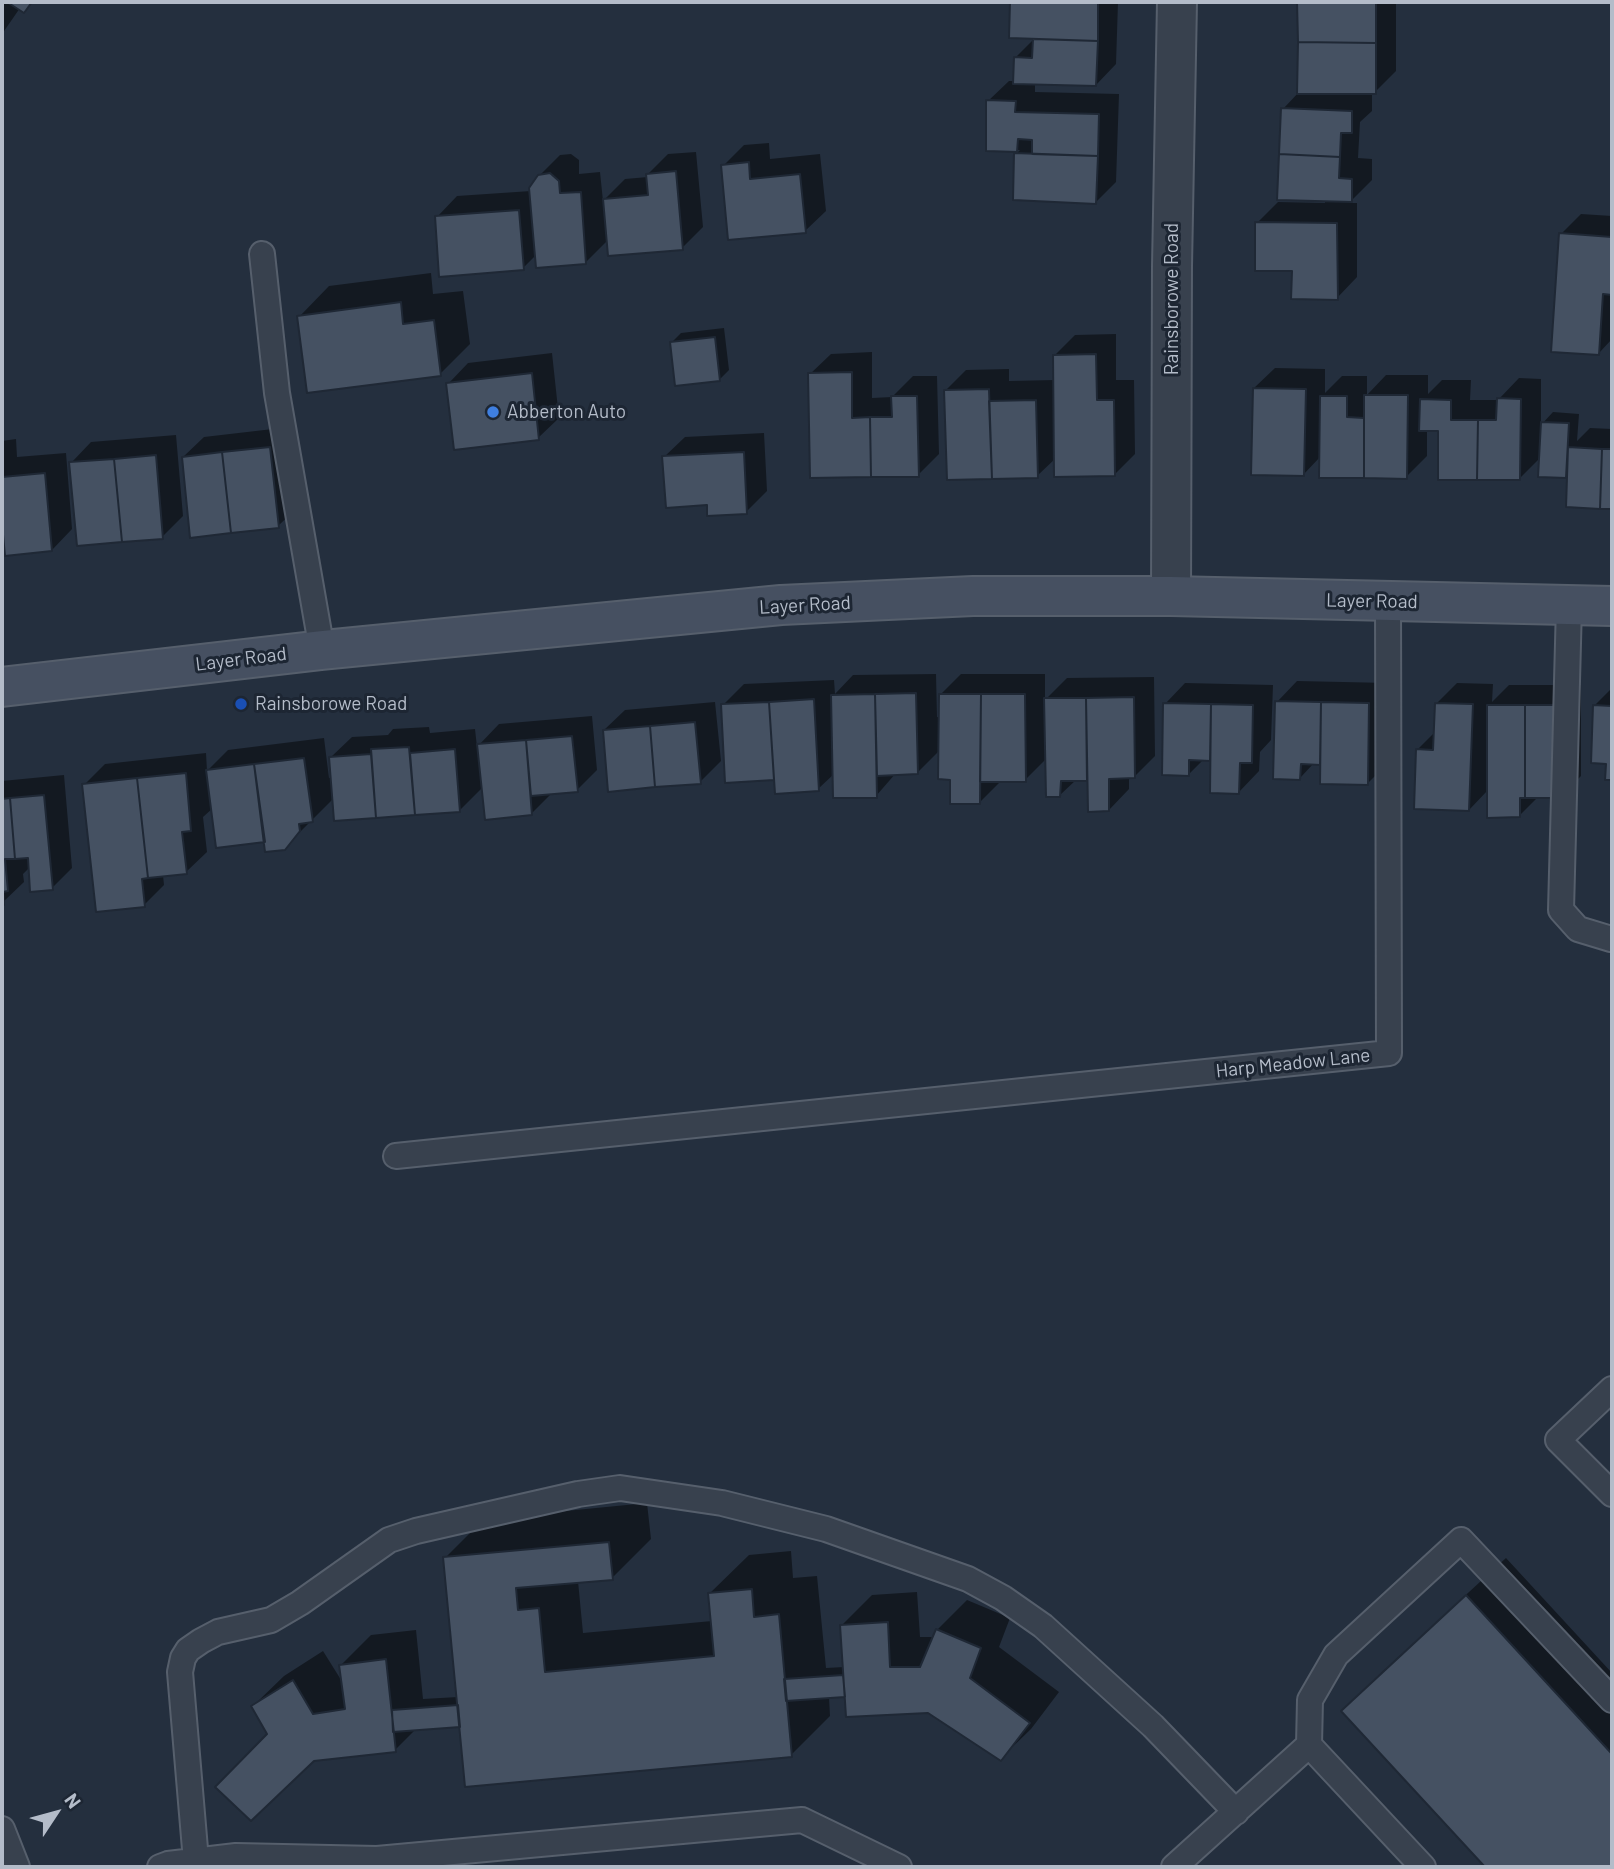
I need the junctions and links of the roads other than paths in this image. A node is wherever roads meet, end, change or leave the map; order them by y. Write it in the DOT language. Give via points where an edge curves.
graph roads {
  1 [pos="1177,2"];
  2 [pos="262,254"];
  3 [pos="1171,596"];
  4 [pos="1388,601"];
  5 [pos="1569,605"];
  6 [pos="1612,606"];
  7 [pos="322,650"];
  8 [pos="2,687"];
  9 [pos="1611,939"];
  10 [pos="396,1156"];
  11 [pos="1612,1389"];
  12 [pos="1612,1494"];
  13 [pos="1612,1700"];
  14 [pos="1309,1745"];
  15 [pos="1236,1812"];
  16 [pos="2,1829"];
  17 [pos="195,1861"];
  18 [pos="17,1867"];
  19 [pos="160,1867"];
  20 [pos="899,1867"];
  21 [pos="1174,1867"];
  22 [pos="1423,1867"];
  1 -- 3 [label="street, Rainsborowe Road"];
  2 -- 7 [label="lane" via="277,393"];
  3 -- 4 [label="main road, Layer Road"];
  3 -- 7 [label="main road, Layer Road" via="973,597 781,605"];
  4 -- 5 [label="main road, Layer Road"];
  4 -- 10 [label="lane, Harp Meadow Lane" via="1389,1053"];
  5 -- 6 [label="main road, Layer Road"];
  5 -- 9 [label="lane" via="1561,910 1578,929"];
  7 -- 8 [label="main road, Layer Road"];
  11 -- 12 [label="lane" via="1558,1440"];
  13 -- 14 [label="lane" via="1461,1540 1336,1655 1310,1700"];
  14 -- 15 [label="lane"];
  14 -- 22 [label="lane"];
  15 -- 17 [label="lane" via="1153,1726 1043,1626 968,1579 826,1529 722,1503 620,1489 578,1494 389,1540 271,1620 218,1632 188,1650 180,1672"];
  15 -- 21 [label="lane"];
  16 -- 18 [label="lane"];
  17 -- 19 [label="lane"];
  17 -- 20 [label="lane" via="236,1856 377,1859 802,1820"];
}
